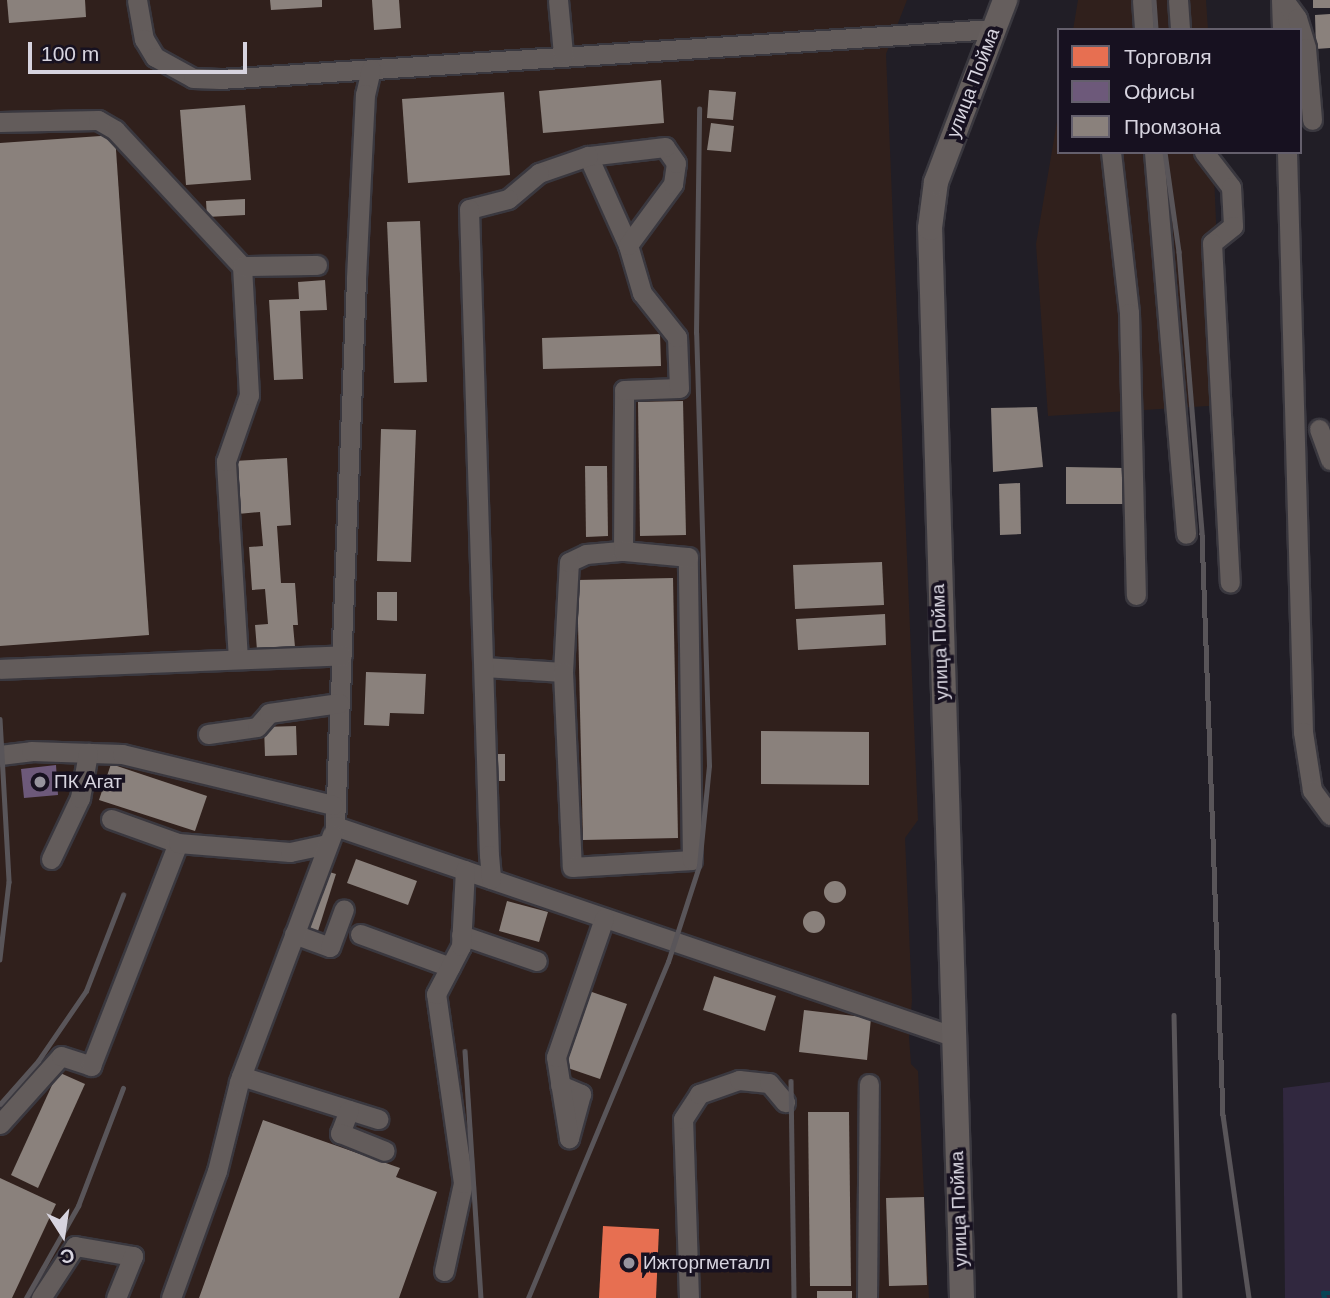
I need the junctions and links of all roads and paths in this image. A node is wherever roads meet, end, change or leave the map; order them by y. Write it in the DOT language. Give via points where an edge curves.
graph roads {
  1 [pos="137,0"];
  2 [pos="558,0"];
  3 [pos="1005,0"];
  4 [pos="1142,0"];
  5 [pos="1178,0"];
  6 [pos="1282,0"];
  7 [pos="1144,28"];
  8 [pos="1180,28"];
  9 [pos="1282,28"];
  10 [pos="1300,28"];
  11 [pos="993,29"];
  12 [pos="1302,35"];
  13 [pos="563,54"];
  14 [pos="371,69"];
  15 [pos="1312,120"];
  16 [pos="0,122"];
  17 [pos="1111,154"];
  18 [pos="1154,154"];
  19 [pos="1206,154"];
  20 [pos="1287,154"];
  21 [pos="589,156"];
  22 [pos="628,245"];
  23 [pos="317,265"];
  24 [pos="242,266"];
  25 [pos="1324,429"];
  26 [pos="1298,431"];
  27 [pos="1330,460"];
  28 [pos="1186,534"];
  29 [pos="623,551"];
  30 [pos="1230,583"];
  31 [pos="1136,595"];
  32 [pos="342,655"];
  33 [pos="238,659"];
  34 [pos="484,667"];
  35 [pos="0,669"];
  36 [pos="563,672"];
  37 [pos="339,703"];
  38 [pos="208,734"];
  39 [pos="88,753"];
  40 [pos="0,755"];
  41 [pos="333,805"];
  42 [pos="1330,815"];
  43 [pos="111,819"];
  44 [pos="332,835"];
  45 [pos="178,843"];
  46 [pos="51,859"];
  47 [pos="465,870"];
  48 [pos="491,879"];
  49 [pos="344,909"];
  50 [pos="604,918"];
  51 [pos="295,934"];
  52 [pos="360,934"];
  53 [pos="461,935"];
  54 [pos="537,961"];
  55 [pos="450,967"];
  56 [pos="952,1036"];
  57 [pos="241,1076"];
  58 [pos="869,1084"];
  59 [pos="560,1085"];
  60 [pos="785,1102"];
  61 [pos="349,1110"];
  62 [pos="378,1119"];
  63 [pos="0,1124"];
  64 [pos="385,1151"];
  65 [pos="444,1270"];
  66 [pos="41,1298"];
  67 [pos="116,1298"];
  68 [pos="171,1298"];
  69 [pos="689,1298"];
  70 [pos="867,1298"];
  71 [pos="962,1298"];
  1 -- 14 [label="street" via="144,39 155,57 193,78"];
  2 -- 13 [label="street"];
  3 -- 11 [label="main road, улица Пойма"];
  4 -- 7 [label="street"];
  5 -- 8 [label="street"];
  6 -- 9 [label="street"];
  6 -- 10 [label="street"];
  11 -- 13 [label="street"];
  11 -- 56 [label="main road, улица Пойма" via="936,182 930,228"];
  12 -- 15 [label="street"];
  13 -- 14 [label="street"];
  14 -- 32 [label="street" via="365,94"];
  16 -- 24 [label="street" via="98,120 115,130"];
  17 -- 31 [label="street" via="1129,313"];
  18 -- 28 [label="street"];
  19 -- 30 [label="street" via="1231,187 1233,226 1212,243"];
  20 -- 26 [label="street"];
  21 -- 22 [label="street"];
  21 -- 22 [label="street" via="665,147 676,163 673,184"];
  21 -- 34 [label="street" via="539,173 508,199 469,209"];
  22 -- 29 [label="street" via="642,293 677,337 679,388 624,390"];
  23 -- 24 [label="street"];
  24 -- 33 [label="street" via="249,395 226,461"];
  25 -- 26 [label="street"];
  25 -- 27 [label="street"];
  26 -- 42 [label="street" via="1303,732 1312,790"];
  29 -- 36 [label="street" via="586,554 569,562"];
  29 -- 36 [label="street" via="688,557 692,860 572,867"];
  32 -- 33 [label="street"];
  32 -- 37 [label="street"];
  33 -- 35 [label="street"];
  34 -- 36 [label="street"];
  34 -- 48 [label="street"];
  37 -- 38 [label="street" via="269,713 257,727"];
  37 -- 41 [label="street"];
  39 -- 40 [label="street"];
  39 -- 41 [label="street" via="122,754"];
  39 -- 46 [label="street" via="80,798"];
  41 -- 44 [label="street"];
  43 -- 45 [label="street"];
  44 -- 45 [label="street" via="290,852"];
  44 -- 47 [label="street"];
  44 -- 51 [label="street"];
  45 -- 63 [label="street" via="91,1066 61,1056"];
  47 -- 48 [label="street"];
  47 -- 53 [label="street"];
  48 -- 50 [label="street"];
  49 -- 51 [label="street" via="330,947"];
  50 -- 56 [label="street"];
  50 -- 59 [label="street" via="556,1057"];
  51 -- 57 [label="street"];
  52 -- 55 [label="street"];
  53 -- 54 [label="street"];
  53 -- 55 [label="street"];
  55 -- 65 [label="street" via="436,994 463,1183"];
  56 -- 71 [label="main road, улица Пойма"];
  57 -- 61 [label="street"];
  57 -- 68 [label="street" via="217,1171"];
  58 -- 70 [label="street"];
  60 -- 69 [label="street" via="768,1083 739,1080 699,1094 683,1119"];
  61 -- 62 [label="street"];
  61 -- 64 [label="street" via="340,1133"];
  66 -- 67 [label="street" via="75,1246 133,1256"];
}
